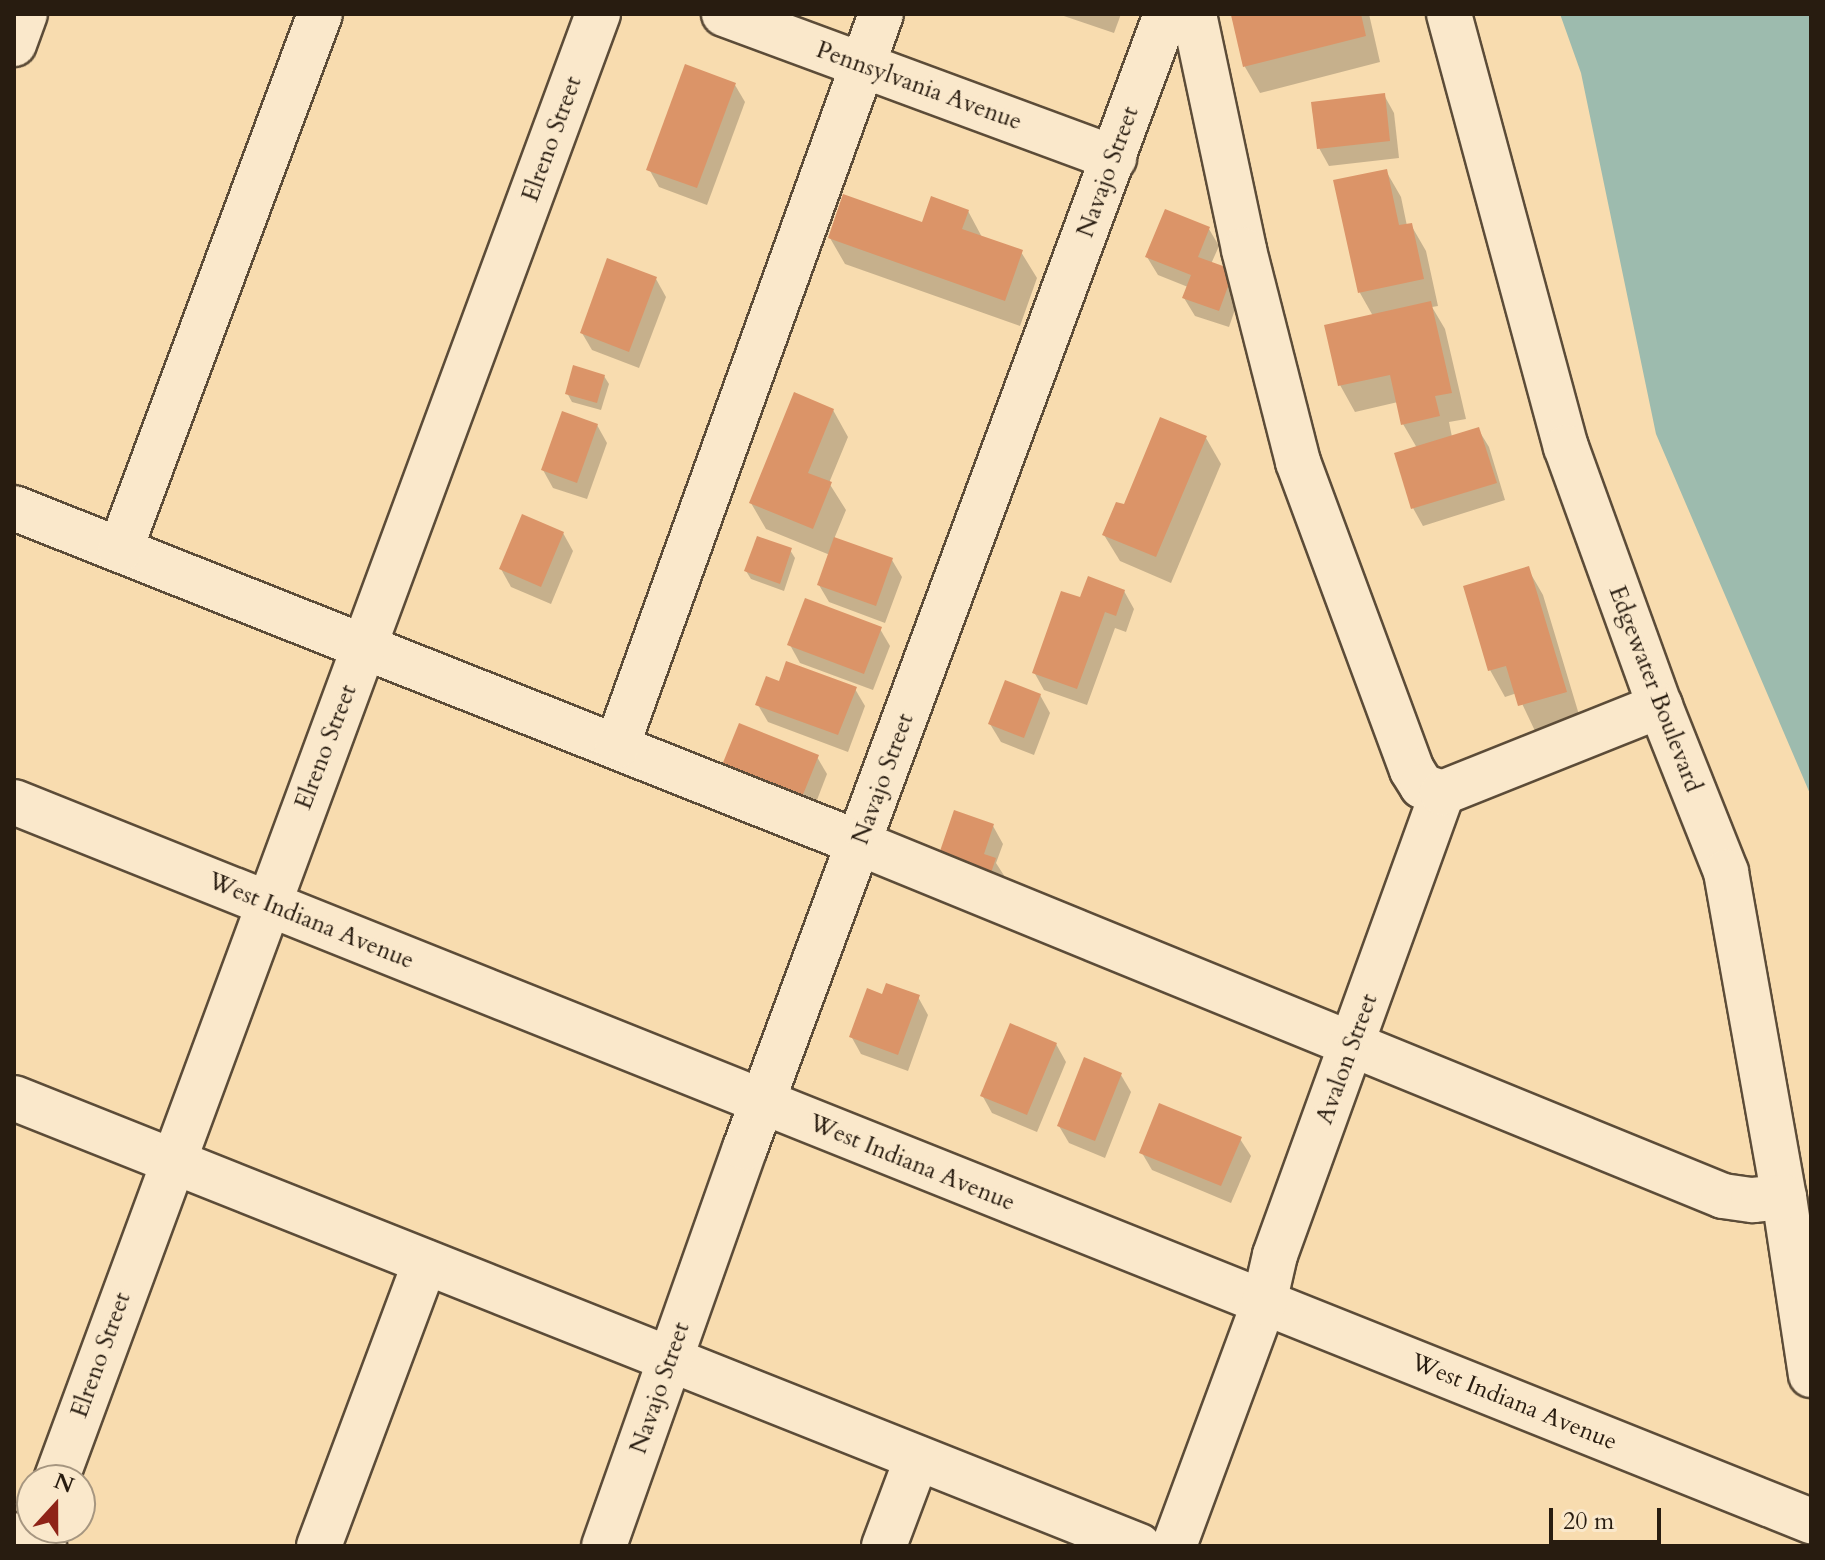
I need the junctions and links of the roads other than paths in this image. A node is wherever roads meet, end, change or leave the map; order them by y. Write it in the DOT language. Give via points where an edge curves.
graph roads {
  1 [pos="25,14"];
  2 [pos="320,14"];
  3 [pos="598,14"];
  4 [pos="724,14"];
  5 [pos="881,14"];
  6 [pos="1166,14"];
  7 [pos="1194,14"];
  8 [pos="1449,14"];
  9 [pos="14,44"];
  10 [pos="862,65"];
  11 [pos="1114,158"];
  12 [pos="14,508"];
  13 [pos="120,550"];
  14 [pos="365,645"];
  15 [pos="1660,706"];
  16 [pos="617,746"];
  17 [pos="1442,793"];
  18 [pos="14,802"];
  19 [pos="859,843"];
  20 [pos="267,902"];
  21 [pos="1353,1044"];
  22 [pos="14,1098"];
  23 [pos="762,1104"];
  24 [pos="172,1161"];
  25 [pos="1784,1197"];
  26 [pos="425,1262"];
  27 [pos="1264,1303"];
  28 [pos="670,1360"];
  29 [pos="1811,1375"];
  30 [pos="917,1458"];
  31 [pos="62,1464"];
  32 [pos="1811,1521"];
  33 [pos="319,1546"];
  34 [pos="604,1546"];
  35 [pos="884,1546"];
  36 [pos="1139,1546"];
  37 [pos="1174,1546"];
  1 -- 9 [label="street"];
  2 -- 13 [label="street"];
  3 -- 14 [label="street, Elreno Street"];
  4 -- 10 [label="street, Pennsylvania Avenue"];
  5 -- 10 [label="street"];
  6 -- 11 [label="street, Navajo Street"];
  7 -- 17 [label="street" via="1244,250 1298,462 1412,770 1422,786"];
  8 -- 15 [label="street, Edgewater Boulevard" via="1566,447"];
  10 -- 11 [label="street, Pennsylvania Avenue"];
  10 -- 16 [label="street"];
  11 -- 19 [label="street, Navajo Street"];
  12 -- 13 [label="street"];
  13 -- 14 [label="street"];
  14 -- 16 [label="street"];
  14 -- 20 [label="street, Elreno Street"];
  15 -- 17 [label="street"];
  15 -- 25 [label="street, Edgewater Boulevard" via="1726,872"];
  16 -- 19 [label="street"];
  17 -- 21 [label="street, Avalon Street"];
  18 -- 20 [label="street, West Indiana Avenue"];
  19 -- 21 [label="street"];
  19 -- 23 [label="street, Navajo Street"];
  20 -- 23 [label="street, West Indiana Avenue"];
  20 -- 24 [label="street, Elreno Street"];
  21 -- 25 [label="street" via="1723,1196"];
  21 -- 27 [label="street, Avalon Street" via="1275,1255"];
  22 -- 24 [label="street"];
  23 -- 27 [label="street, West Indiana Avenue"];
  23 -- 28 [label="street, Navajo Street"];
  24 -- 26 [label="street"];
  24 -- 31 [label="street, Elreno Street"];
  25 -- 29 [label="street, Edgewater Boulevard"];
  26 -- 28 [label="street"];
  26 -- 33 [label="street"];
  27 -- 32 [label="street, West Indiana Avenue"];
  27 -- 37 [label="street, Avalon Street"];
  28 -- 30 [label="street"];
  28 -- 34 [label="street, Navajo Street"];
  30 -- 35 [label="street"];
  30 -- 36 [label="street"];
}
